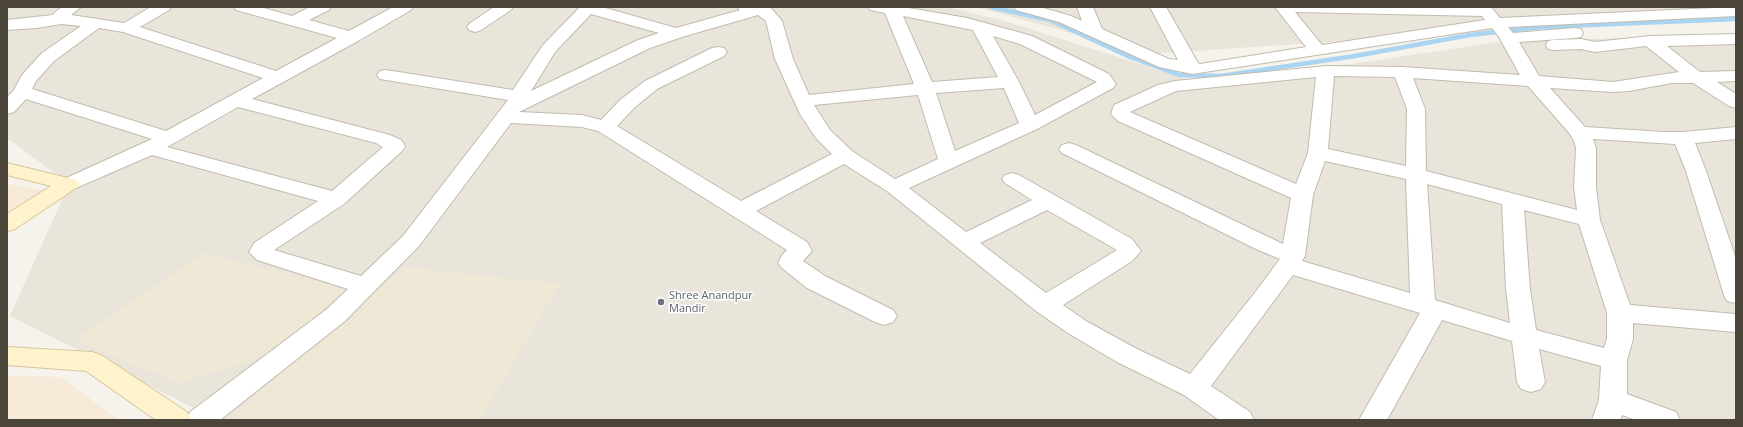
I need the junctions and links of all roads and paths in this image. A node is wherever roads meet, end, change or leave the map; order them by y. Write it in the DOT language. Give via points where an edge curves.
graph roads {
  1 [pos="73,7"];
  2 [pos="163,7"];
  3 [pos="242,7"];
  4 [pos="323,7"];
  5 [pos="405,7"];
  6 [pos="505,7"];
  7 [pos="1022,7"];
  8 [pos="1085,7"];
  9 [pos="1158,7"];
  10 [pos="1283,7"];
  11 [pos="588,8"];
  12 [pos="758,8"];
  13 [pos="1376,8"];
  14 [pos="884,9"];
  15 [pos="1736,11"];
  16 [pos="61,19"];
  17 [pos="294,21"];
  18 [pos="96,23"];
  19 [pos="28,24"];
  20 [pos="7,25"];
  21 [pos="1736,26"];
  22 [pos="475,27"];
  23 [pos="980,27"];
  24 [pos="1499,27"];
  25 [pos="126,28"];
  26 [pos="1095,32"];
  27 [pos="676,33"];
  28 [pos="352,37"];
  29 [pos="1403,38"];
  30 [pos="7,39"];
  31 [pos="1736,39"];
  32 [pos="1650,41"];
  33 [pos="718,52"];
  34 [pos="1322,61"];
  35 [pos="1192,69"];
  36 [pos="1402,72"];
  37 [pos="386,75"];
  38 [pos="1736,76"];
  39 [pos="277,77"];
  40 [pos="1696,77"];
  41 [pos="1010,82"];
  42 [pos="1534,82"];
  43 [pos="925,88"];
  44 [pos="22,92"];
  45 [pos="236,101"];
  46 [pos="803,101"];
  47 [pos="1736,102"];
  48 [pos="512,107"];
  49 [pos="7,108"];
  50 [pos="1030,125"];
  51 [pos="605,127"];
  52 [pos="1579,132"];
  53 [pos="1733,136"];
  54 [pos="169,138"];
  55 [pos="1683,138"];
  56 [pos="150,148"];
  57 [pos="1069,148"];
  58 [pos="1318,153"];
  59 [pos="845,155"];
  60 [pos="949,163"];
  61 [pos="7,169"];
  62 [pos="1416,175"];
  63 [pos="1012,178"];
  64 [pos="69,184"];
  65 [pos="894,187"];
  66 [pos="1302,195"];
  67 [pos="336,199"];
  68 [pos="1048,201"];
  69 [pos="1513,201"];
  70 [pos="739,211"];
  71 [pos="1589,220"];
  72 [pos="7,224"];
  73 [pos="964,242"];
  74 [pos="1291,260"];
  75 [pos="365,286"];
  76 [pos="1735,286"];
  77 [pos="1046,305"];
  78 [pos="1429,307"];
  79 [pos="1620,313"];
  80 [pos="884,316"];
  81 [pos="1736,323"];
  82 [pos="1525,336"];
  83 [pos="7,356"];
  84 [pos="1614,360"];
  85 [pos="1531,382"];
  86 [pos="1194,388"];
  87 [pos="1609,410"];
  88 [pos="177,420"];
  89 [pos="200,420"];
  90 [pos="1240,420"];
  91 [pos="1374,420"];
  92 [pos="1666,420"];
  1 -- 16 [label="street" via="61,15"];
  2 -- 25 [label="street"];
  3 -- 17 [label="street"];
  4 -- 17 [label="street"];
  5 -- 28 [label="street"];
  6 -- 22 [label="street"];
  7 -- 26 [label="street" via="1060,17"];
  8 -- 26 [label="street"];
  9 -- 35 [label="street"];
  10 -- 13 [label="street"];
  10 -- 34 [label="street"];
  11 -- 27 [label="street"];
  11 -- 48 [label="street" via="549,49"];
  12 -- 27 [label="street"];
  12 -- 46 [label="street" via="774,21 784,59"];
  13 -- 24 [label="street"];
  13 -- 29 [label="street"];
  14 -- 23 [label="street"];
  14 -- 43 [label="street"];
  15 -- 24 [label="street"];
  16 -- 18 [label="street"];
  16 -- 19 [label="street"];
  17 -- 28 [label="street"];
  18 -- 25 [label="street"];
  18 -- 44 [label="street" via="48,57 28,79"];
  19 -- 20 [label="street"];
  19 -- 30 [label="street"];
  21 -- 24 [label="street" via="1588,32"];
  23 -- 41 [label="street"];
  23 -- 50 [label="street" via="1026,40 1106,80 1107,84"];
  24 -- 29 [label="street"];
  24 -- 32 [label="street" via="1595,47"];
  24 -- 42 [label="street"];
  25 -- 39 [label="street"];
  26 -- 35 [label="street" via="1165,63"];
  27 -- 48 [label="street" via="629,51"];
  28 -- 39 [label="street"];
  29 -- 34 [label="street"];
  31 -- 32 [label="street"];
  32 -- 40 [label="street"];
  33 -- 51 [label="street" via="651,85 627,104"];
  34 -- 35 [label="street"];
  34 -- 36 [label="street"];
  34 -- 58 [label="street"];
  34 -- 66 [label="street" via="1175,86 1124,106 1120,111 1125,117"];
  36 -- 42 [label="street"];
  36 -- 62 [label="street" via="1416,109"];
  37 -- 48 [label="street"];
  38 -- 40 [label="street"];
  39 -- 45 [label="street"];
  40 -- 42 [label="street" via="1664,79 1614,88"];
  40 -- 47 [label="street"];
  41 -- 43 [label="street"];
  41 -- 50 [label="street"];
  42 -- 52 [label="street"];
  43 -- 46 [label="street"];
  43 -- 60 [label="street"];
  44 -- 49 [label="street"];
  44 -- 54 [label="street"];
  45 -- 54 [label="street"];
  45 -- 67 [label="street" via="394,144 395,146"];
  46 -- 59 [label="street" via="823,134"];
  48 -- 51 [label="street"];
  48 -- 75 [label="street" via="411,241"];
  50 -- 60 [label="street"];
  51 -- 70 [label="street"];
  52 -- 55 [label="street"];
  52 -- 71 [label="street" via="1586,148 1585,188"];
  53 -- 55 [label="street"];
  54 -- 56 [label="street"];
  55 -- 76 [label="street"];
  56 -- 64 [label="street"];
  56 -- 67 [label="street"];
  57 -- 74 [label="street" via="1266,245"];
  58 -- 62 [label="street"];
  58 -- 66 [label="street"];
  59 -- 65 [label="street"];
  59 -- 70 [label="street"];
  60 -- 65 [label="street"];
  61 -- 64 [label="street"];
  62 -- 69 [label="street"];
  62 -- 78 [label="street"];
  63 -- 68 [label="street"];
  64 -- 72 [label="street"];
  65 -- 73 [label="street"];
  66 -- 74 [label="street"];
  67 -- 75 [label="street" via="266,245 261,252"];
  68 -- 73 [label="street"];
  68 -- 77 [label="street" via="1124,244 1129,251"];
  69 -- 71 [label="street"];
  69 -- 82 [label="street" via="1518,289"];
  70 -- 80 [label="street" via="799,247 800,251 790,262 796,268 828,289"];
  71 -- 79 [label="street"];
  73 -- 77 [label="street"];
  74 -- 78 [label="street"];
  74 -- 86 [label="street"];
  75 -- 89 [label="street" via="336,315"];
  77 -- 86 [label="street" via="1077,327"];
  78 -- 82 [label="street"];
  78 -- 91 [label="street"];
  79 -- 81 [label="street"];
  79 -- 84 [label="street" via="1620,339"];
  82 -- 84 [label="street"];
  82 -- 85 [label="street"];
  83 -- 88 [label="street" via="92,362"];
  84 -- 87 [label="street"];
  86 -- 90 [label="street"];
  87 -- 92 [label="street"];
}
